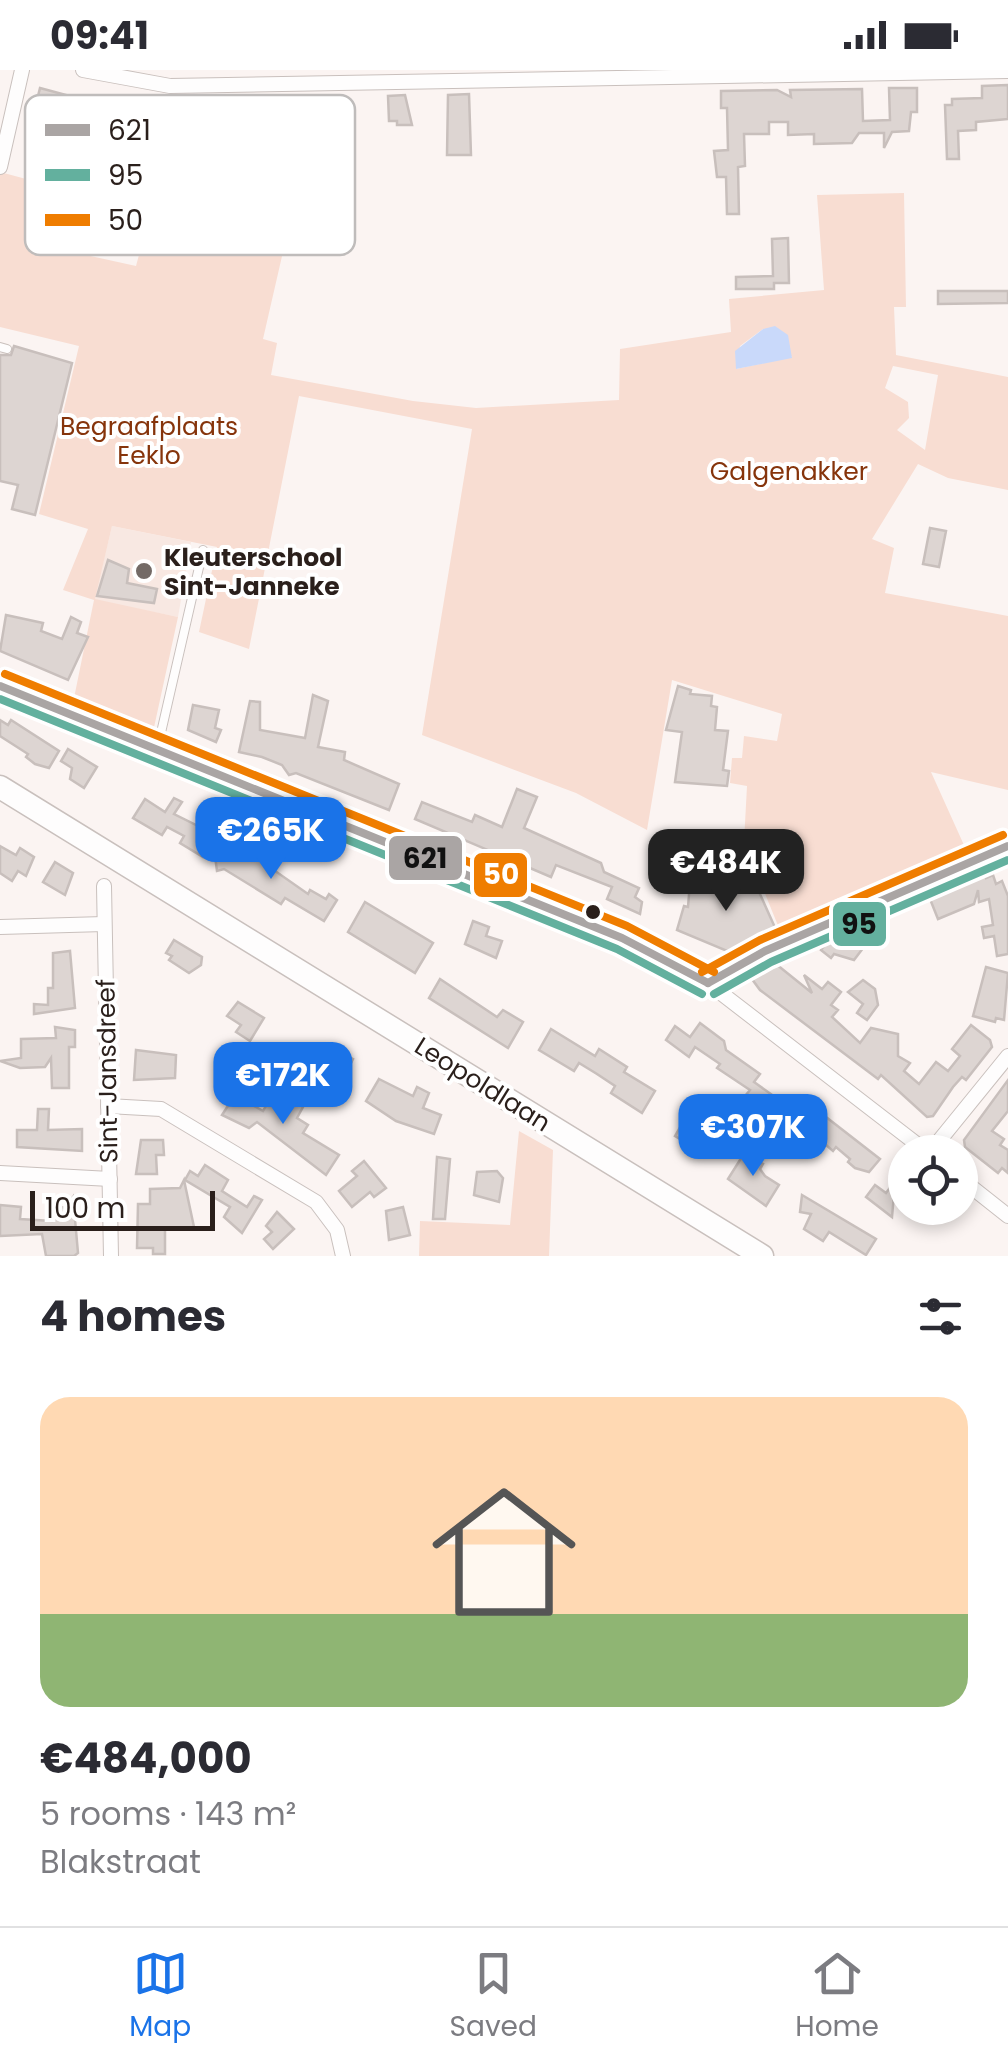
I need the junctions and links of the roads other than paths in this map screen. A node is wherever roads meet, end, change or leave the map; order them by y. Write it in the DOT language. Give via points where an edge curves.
graph roads {
  1 [pos="22,70"];
  2 [pos="82,70"];
  3 [pos="1008,71"];
  4 [pos="638,74"];
  5 [pos="368,77"];
  6 [pos="0,162"];
  7 [pos="203,550"];
  8 [pos="0,686"];
  9 [pos="157,751"];
  10 [pos="0,787"];
  11 [pos="1008,846"];
  12 [pos="104,886"];
  13 [pos="104,924"];
  14 [pos="0,927"];
  15 [pos="708,983"];
  16 [pos="1008,1056"];
  17 [pos="108,1106"];
  18 [pos="906,1135"];
  19 [pos="942,1135"];
  20 [pos="0,1172"];
  21 [pos="110,1180"];
  22 [pos="978,1192"];
  23 [pos="1008,1216"];
  24 [pos="111,1256"];
  25 [pos="343,1256"];
  26 [pos="762,1256"];
  1 -- 6 [label="street"];
  2 -- 5 [label="street" via="170,86"];
  3 -- 4 [label="street"];
  4 -- 5 [label="street"];
  7 -- 9 [label="lane"];
  8 -- 9 [label="street"];
  9 -- 15 [label="street" via="622,938"];
  10 -- 26 [label="main road, Leopoldlaan"];
  11 -- 15 [label="street" via="765,951"];
  12 -- 13 [label="street, Sint-Jansdreef"];
  13 -- 14 [label="street"];
  13 -- 17 [label="street, Sint-Jansdreef"];
  15 -- 18 [label="street"];
  16 -- 19 [label="street"];
  17 -- 21 [label="street, Sint-Jansdreef"];
  17 -- 25 [label="street" via="161,1109 316,1202 337,1230"];
  20 -- 21 [label="street"];
  21 -- 24 [label="street, Sint-Jansdreef"];
  22 -- 23 [label="street"];
}
